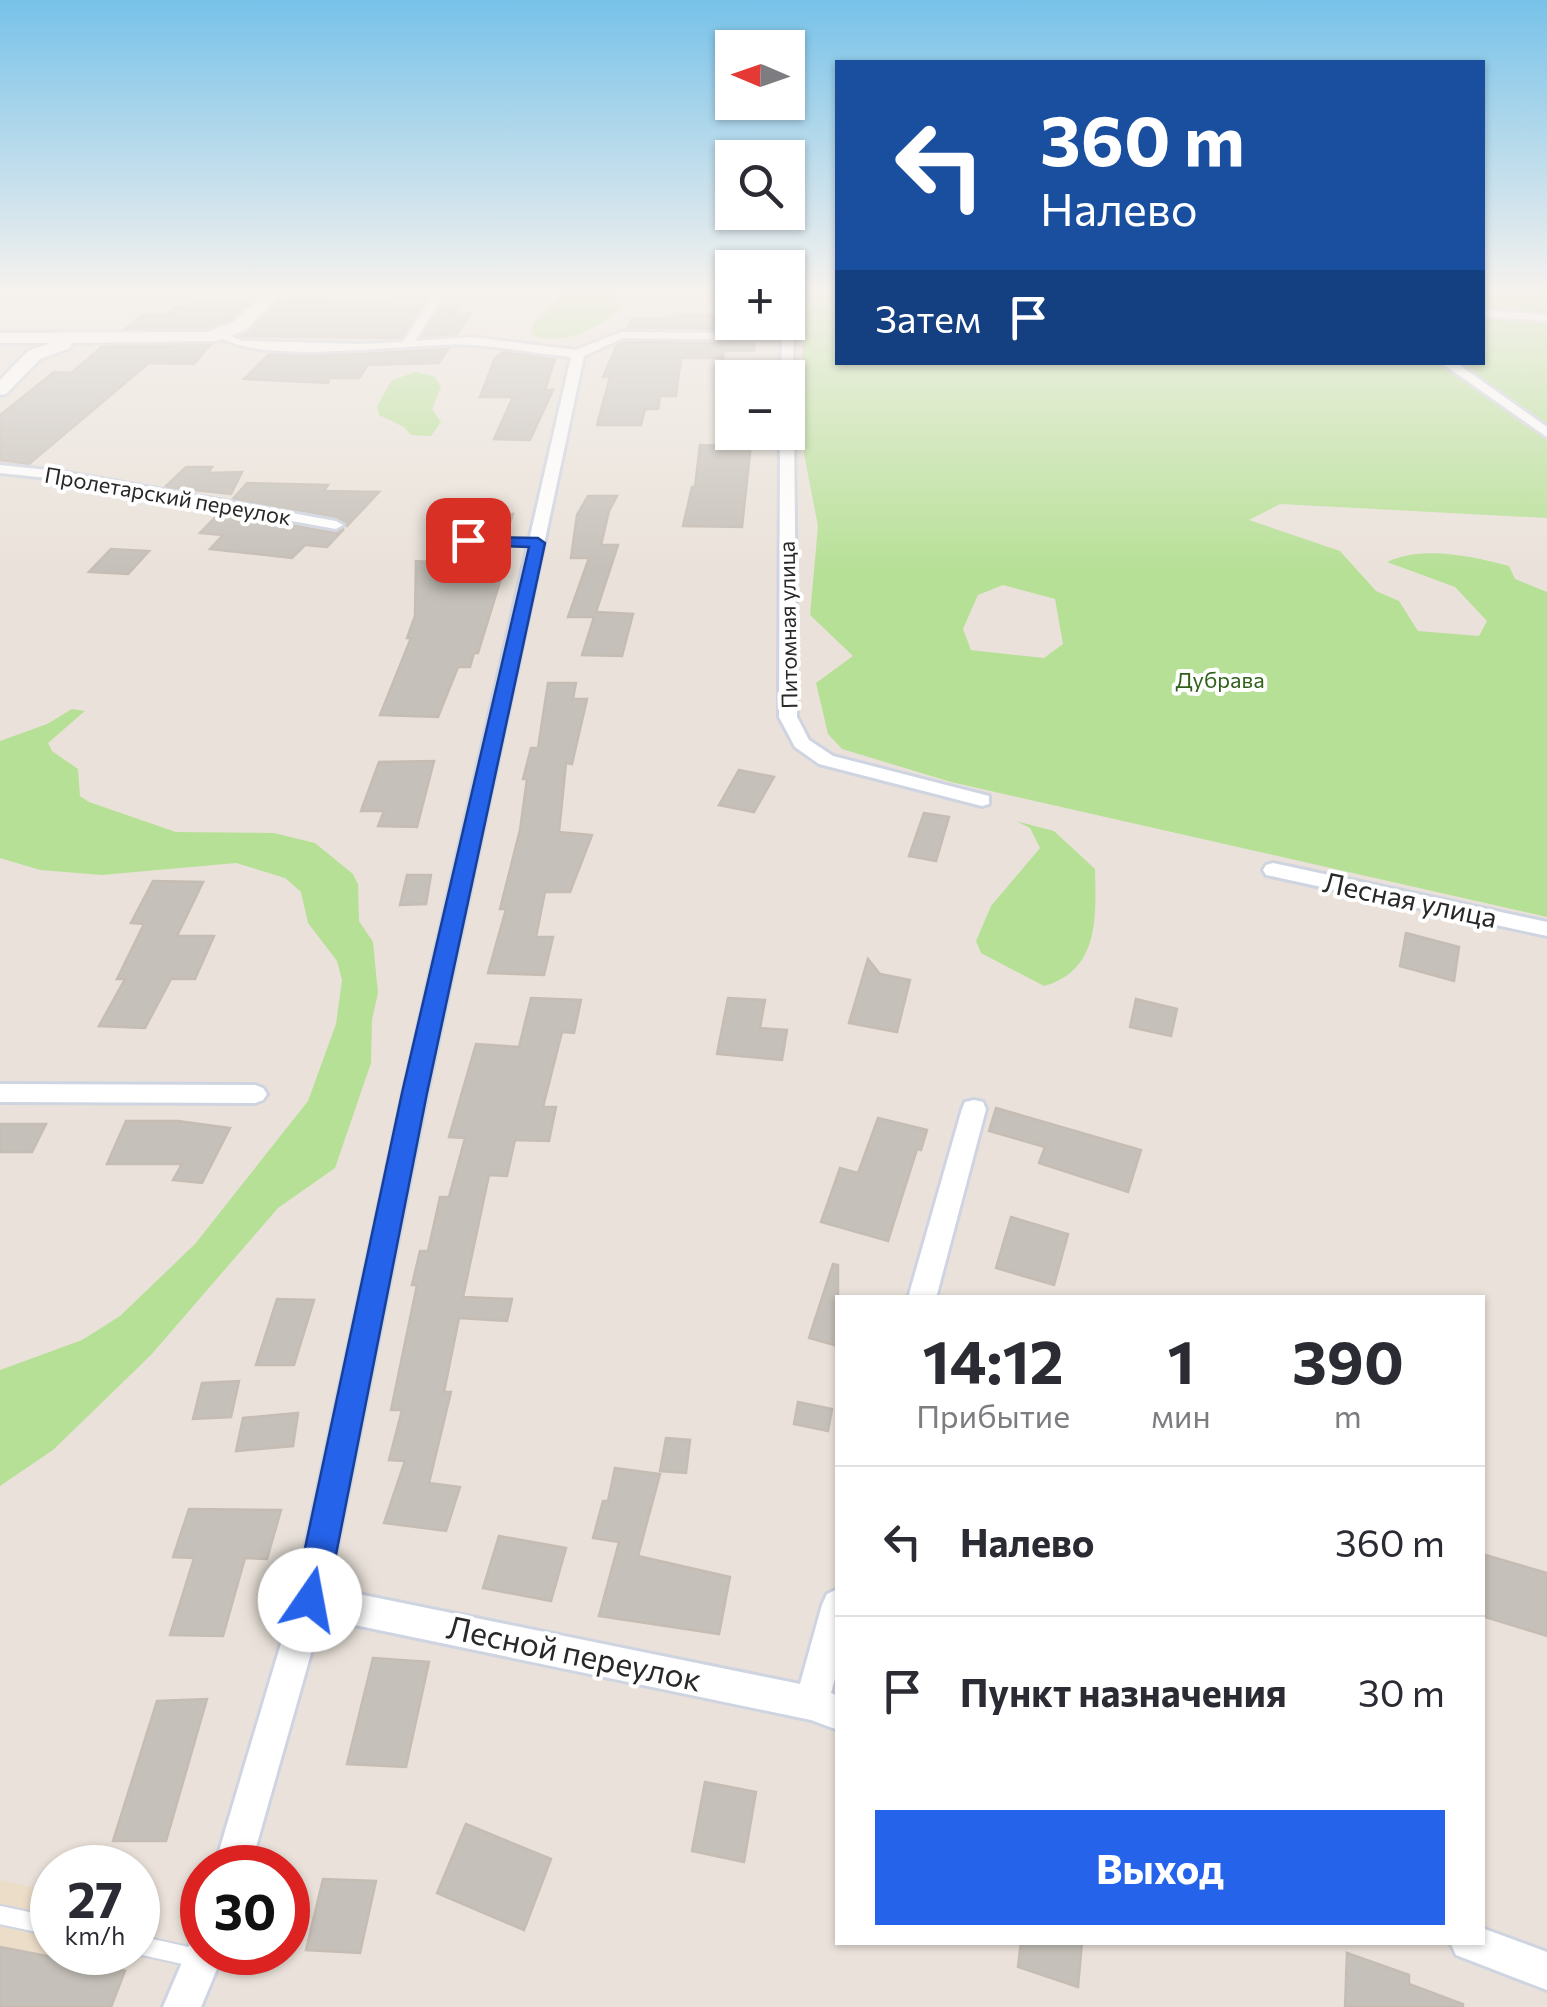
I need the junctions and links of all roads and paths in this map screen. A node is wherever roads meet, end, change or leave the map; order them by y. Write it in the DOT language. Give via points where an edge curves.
graph roads {
  1 [pos="572,383"];
  2 [pos="1475,383"];
  3 [pos="1547,433"];
  4 [pos="787,450"];
  5 [pos="0,468"];
  6 [pos="336,524"];
  7 [pos="468,540"];
  8 [pos="538,543"];
  9 [pos="982,800"];
  10 [pos="1273,870"];
  11 [pos="1547,929"];
  12 [pos="0,1093"];
  13 [pos="255,1094"];
  14 [pos="974,1109"];
  15 [pos="923,1295"];
  16 [pos="310,1600"];
  17 [pos="835,1627"];
  18 [pos="824,1708"];
  19 [pos="239,1845"];
  20 [pos="0,1915"];
  21 [pos="30,1921"];
  22 [pos="1478,1945"];
  23 [pos="1547,1971"];
  24 [pos="196,1975"];
  25 [pos="182,2007"];
  1 -- 8 [label="street"];
  2 -- 3 [label="street"];
  4 -- 9 [label="street, Питомная улица" via="788,718 801,743 826,760"];
  5 -- 6 [label="street, Пролетарский переулок"];
  7 -- 8 [label="lane"];
  8 -- 16 [label="street" via="414,1093"];
  10 -- 11 [label="street, Лесная улица"];
  12 -- 13 [label="street"];
  14 -- 15 [label="street"];
  16 -- 18 [label="street, Лесной переулок"];
  16 -- 19 [label="street"];
  17 -- 18 [label="street"];
  20 -- 21 [label="lane"];
  22 -- 23 [label="street"];
  24 -- 25 [label="street"];
}
